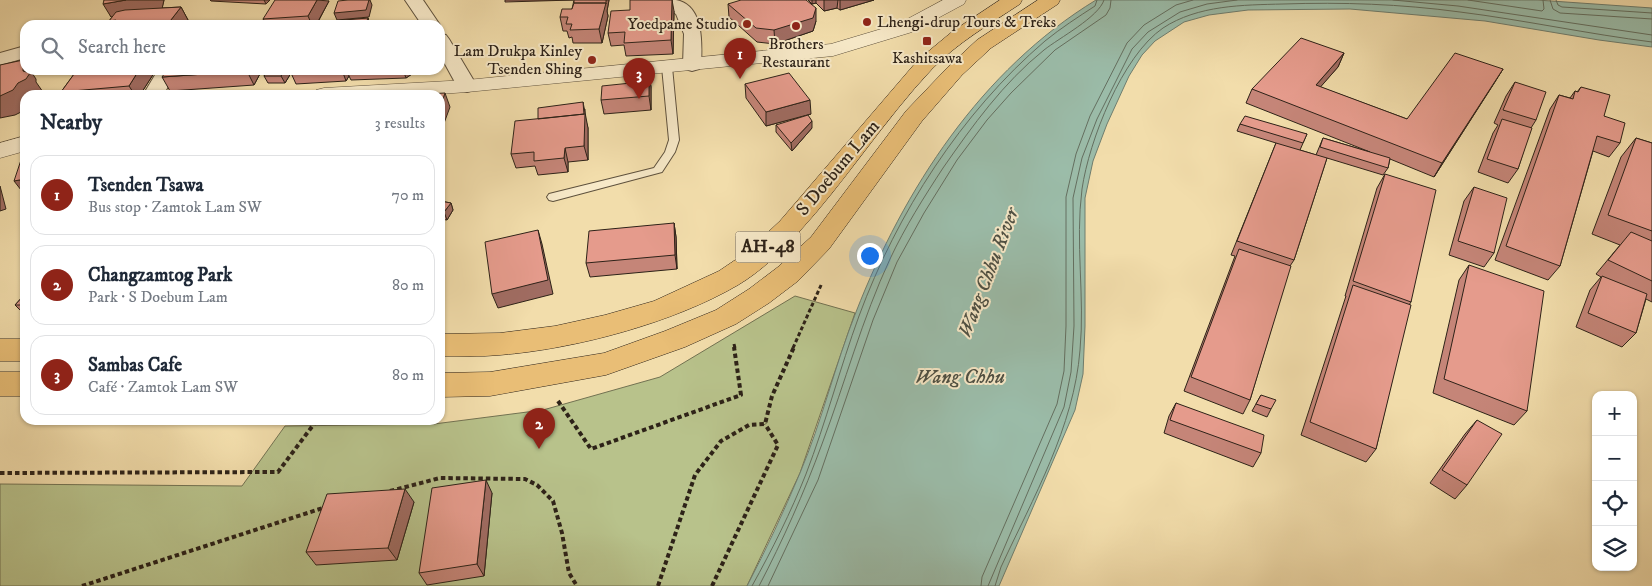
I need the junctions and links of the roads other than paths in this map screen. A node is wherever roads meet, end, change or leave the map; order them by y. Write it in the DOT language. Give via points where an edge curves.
graph roads {
  1 [pos="414,0"];
  2 [pos="664,0"];
  3 [pos="957,0"];
  4 [pos="1013,0"];
  5 [pos="1051,0"];
  6 [pos="428,20"];
  7 [pos="445,48"];
  8 [pos="20,53"];
  9 [pos="0,59"];
  10 [pos="692,66"];
  11 [pos="667,67"];
  12 [pos="165,75"];
  13 [pos="467,86"];
  14 [pos="156,90"];
  15 [pos="422,90"];
  16 [pos="20,145"];
  17 [pos="0,151"];
  18 [pos="553,197"];
  19 [pos="445,345"];
  20 [pos="0,350"];
  21 [pos="20,350"];
  22 [pos="0,384"];
  23 [pos="20,384"];
  24 [pos="445,385"];
  1 -- 6 [label="street"];
  2 -- 10 [label="street" via="684,11 692,34"];
  3 -- 10 [label="street" via="905,28 833,50"];
  4 -- 19 [label="highway, S Doebum Lam / AH-48" via="960,35 925,64 789,227 729,278 664,308 605,326 556,337 500,344"];
  5 -- 24 [label="highway, S Doebum Lam / AH-48" via="984,44 955,71 914,116 820,243 788,274 726,317 606,364 490,384"];
  7 -- 13 [label="street"];
  8 -- 9 [label="street"];
  10 -- 11 [label="street"];
  11 -- 13 [label="street"];
  11 -- 18 [label="lane" via="674,140 658,170"];
  12 -- 14 [label="street"];
  13 -- 15 [label="street"];
  16 -- 17 [label="street"];
  20 -- 21 [label="highway"];
  22 -- 23 [label="highway"];
}
